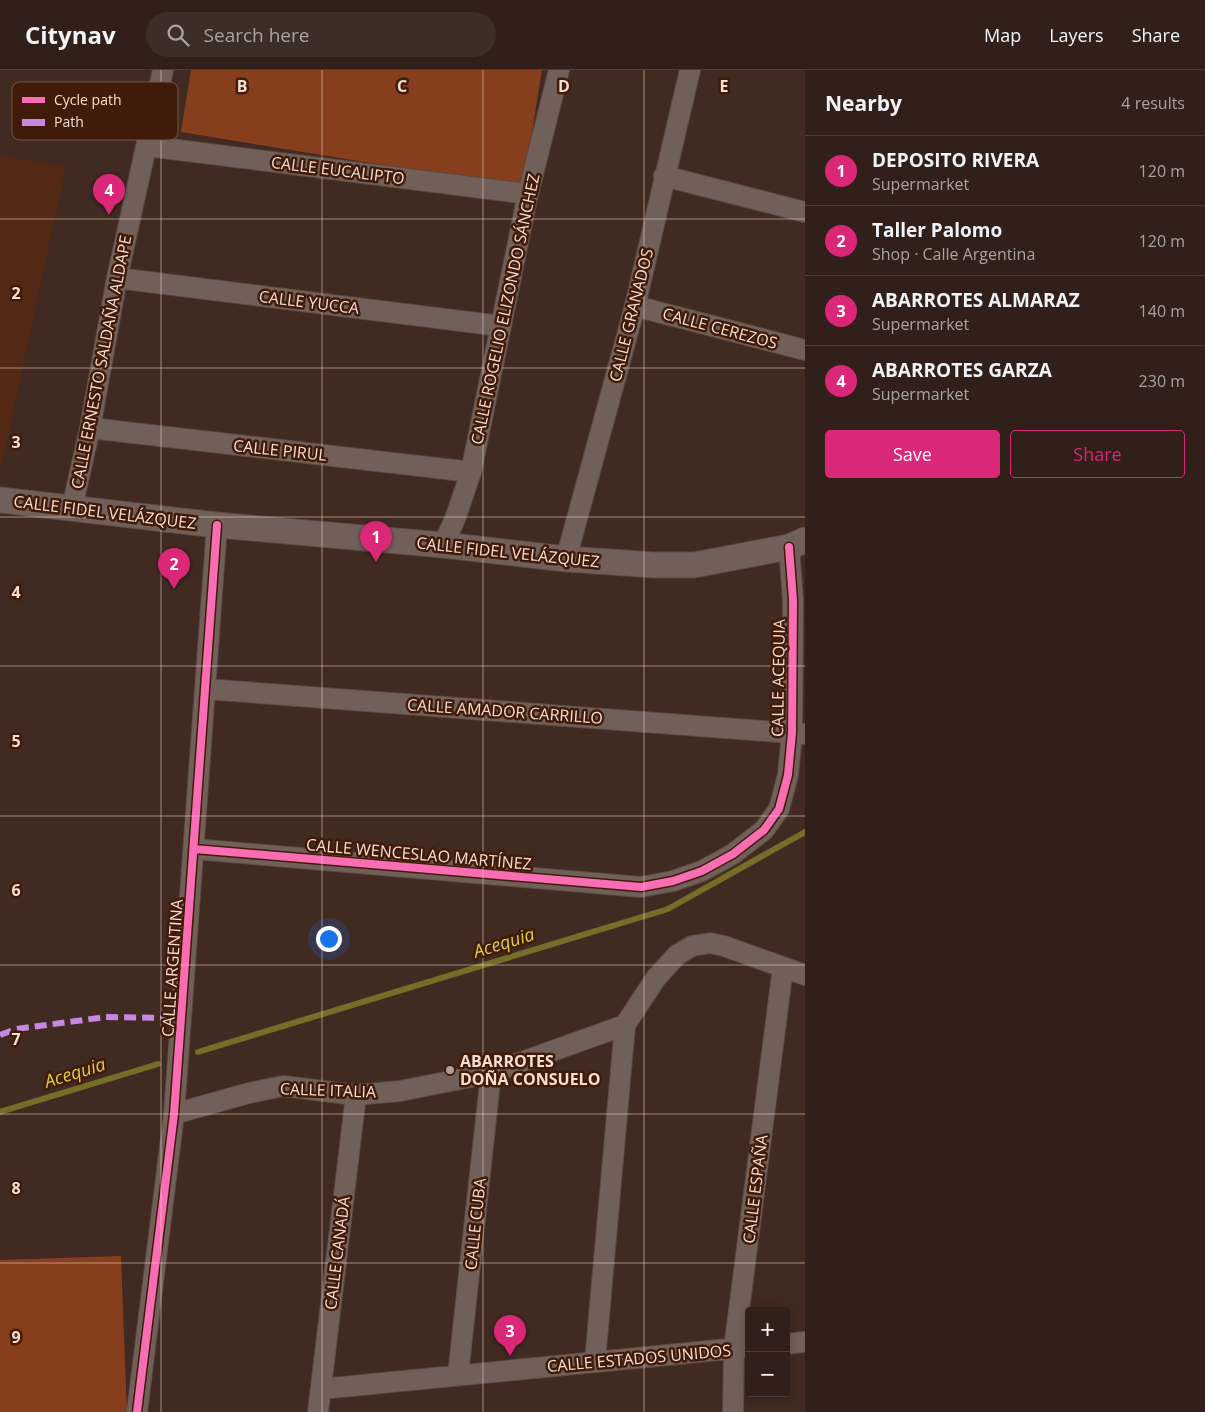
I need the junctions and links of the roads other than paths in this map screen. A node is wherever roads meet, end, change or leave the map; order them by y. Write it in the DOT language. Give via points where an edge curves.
graph roads {
  1 [pos="558,70"];
  2 [pos="690,70"];
  3 [pos="148,140"];
  4 [pos="147,146"];
  5 [pos="664,176"];
  6 [pos="528,194"];
  7 [pos="805,212"];
  8 [pos="117,278"];
  9 [pos="635,306"];
  10 [pos="501,326"];
  11 [pos="805,350"];
  12 [pos="90,428"];
  13 [pos="471,472"];
  14 [pos="0,500"];
  15 [pos="72,508"];
  16 [pos="217,525"];
  17 [pos="797,544"];
  18 [pos="443,545"];
  19 [pos="566,559"];
  20 [pos="205,689"];
  21 [pos="798,733"];
  22 [pos="779,809"];
  23 [pos="194,849"];
  24 [pos="783,967"];
  25 [pos="805,976"];
  26 [pos="625,1025"];
  27 [pos="491,1073"];
  28 [pos="356,1095"];
  29 [pos="174,1114"];
  30 [pos="805,1342"];
  31 [pos="790,1344"];
  32 [pos="741,1348"];
  33 [pos="596,1362"];
  34 [pos="458,1375"];
  35 [pos="320,1389"];
  36 [pos="137,1412"];
  37 [pos="318,1412"];
  38 [pos="733,1412"];
  1 -- 6 [label="street, CALLE ROGELIO ELIZONDO SÁNCHEZ"];
  2 -- 5 [label="street, CALLE GRANADOS"];
  3 -- 4 [label="street, CALLE ERNESTO SALDAÑA ALDAPE"];
  4 -- 6 [label="street, CALLE EUCALIPTO"];
  4 -- 8 [label="street, CALLE ERNESTO SALDAÑA ALDAPE"];
  5 -- 7 [label="street"];
  5 -- 9 [label="street, CALLE GRANADOS"];
  6 -- 10 [label="street, CALLE ROGELIO ELIZONDO SÁNCHEZ"];
  8 -- 10 [label="street, CALLE YUCCA"];
  8 -- 12 [label="street, CALLE ERNESTO SALDAÑA ALDAPE"];
  9 -- 11 [label="street, CALLE CEREZOS"];
  9 -- 19 [label="street, CALLE GRANADOS"];
  10 -- 13 [label="street, CALLE ROGELIO ELIZONDO SÁNCHEZ"];
  12 -- 13 [label="street, CALLE PIRUL"];
  12 -- 15 [label="street, CALLE ERNESTO SALDAÑA ALDAPE"];
  13 -- 18 [label="street, CALLE ROGELIO ELIZONDO SÁNCHEZ"];
  14 -- 15 [label="street, CALLE FIDEL VELÁZQUEZ"];
  15 -- 16 [label="street, CALLE FIDEL VELÁZQUEZ"];
  16 -- 18 [label="street, CALLE FIDEL VELÁZQUEZ"];
  16 -- 20 [label="street, CALLE ARGENTINA"];
  17 -- 19 [label="street, CALLE FIDEL VELÁZQUEZ" via="694,565"];
  17 -- 21 [label="street, CALLE ACEQUIA" via="793,600"];
  18 -- 19 [label="street, CALLE FIDEL VELÁZQUEZ"];
  20 -- 21 [label="street, CALLE AMADOR CARRILLO"];
  20 -- 23 [label="street, CALLE ARGENTINA"];
  21 -- 22 [label="street, CALLE ACEQUIA"];
  22 -- 23 [label="street, CALLE WENCESLAO MARTÍNEZ" via="764,830 734,854 702,871 641,888"];
  23 -- 29 [label="street, CALLE ARGENTINA"];
  24 -- 25 [label="street"];
  24 -- 26 [label="street" via="724,946 710,943 692,946 677,955 656,978"];
  24 -- 32 [label="street, CALLE ESPAÑA"];
  26 -- 27 [label="street, CALLE ITALIA"];
  26 -- 33 [label="street"];
  27 -- 28 [label="street, CALLE ITALIA" via="400,1091"];
  27 -- 34 [label="street, CALLE CUBA"];
  28 -- 29 [label="street, CALLE ITALIA" via="283,1086 249,1092"];
  28 -- 35 [label="street, CALLE CANADÁ"];
  29 -- 36 [label="street, CALLE ARGENTINA"];
  30 -- 31 [label="street"];
  32 -- 33 [label="street, CALLE ESTADOS UNIDOS"];
  32 -- 38 [label="street, CALLE ESPAÑA"];
  33 -- 34 [label="street, CALLE ESTADOS UNIDOS"];
  34 -- 35 [label="street, CALLE ESTADOS UNIDOS"];
  35 -- 37 [label="street, CALLE CANADÁ"];
}
